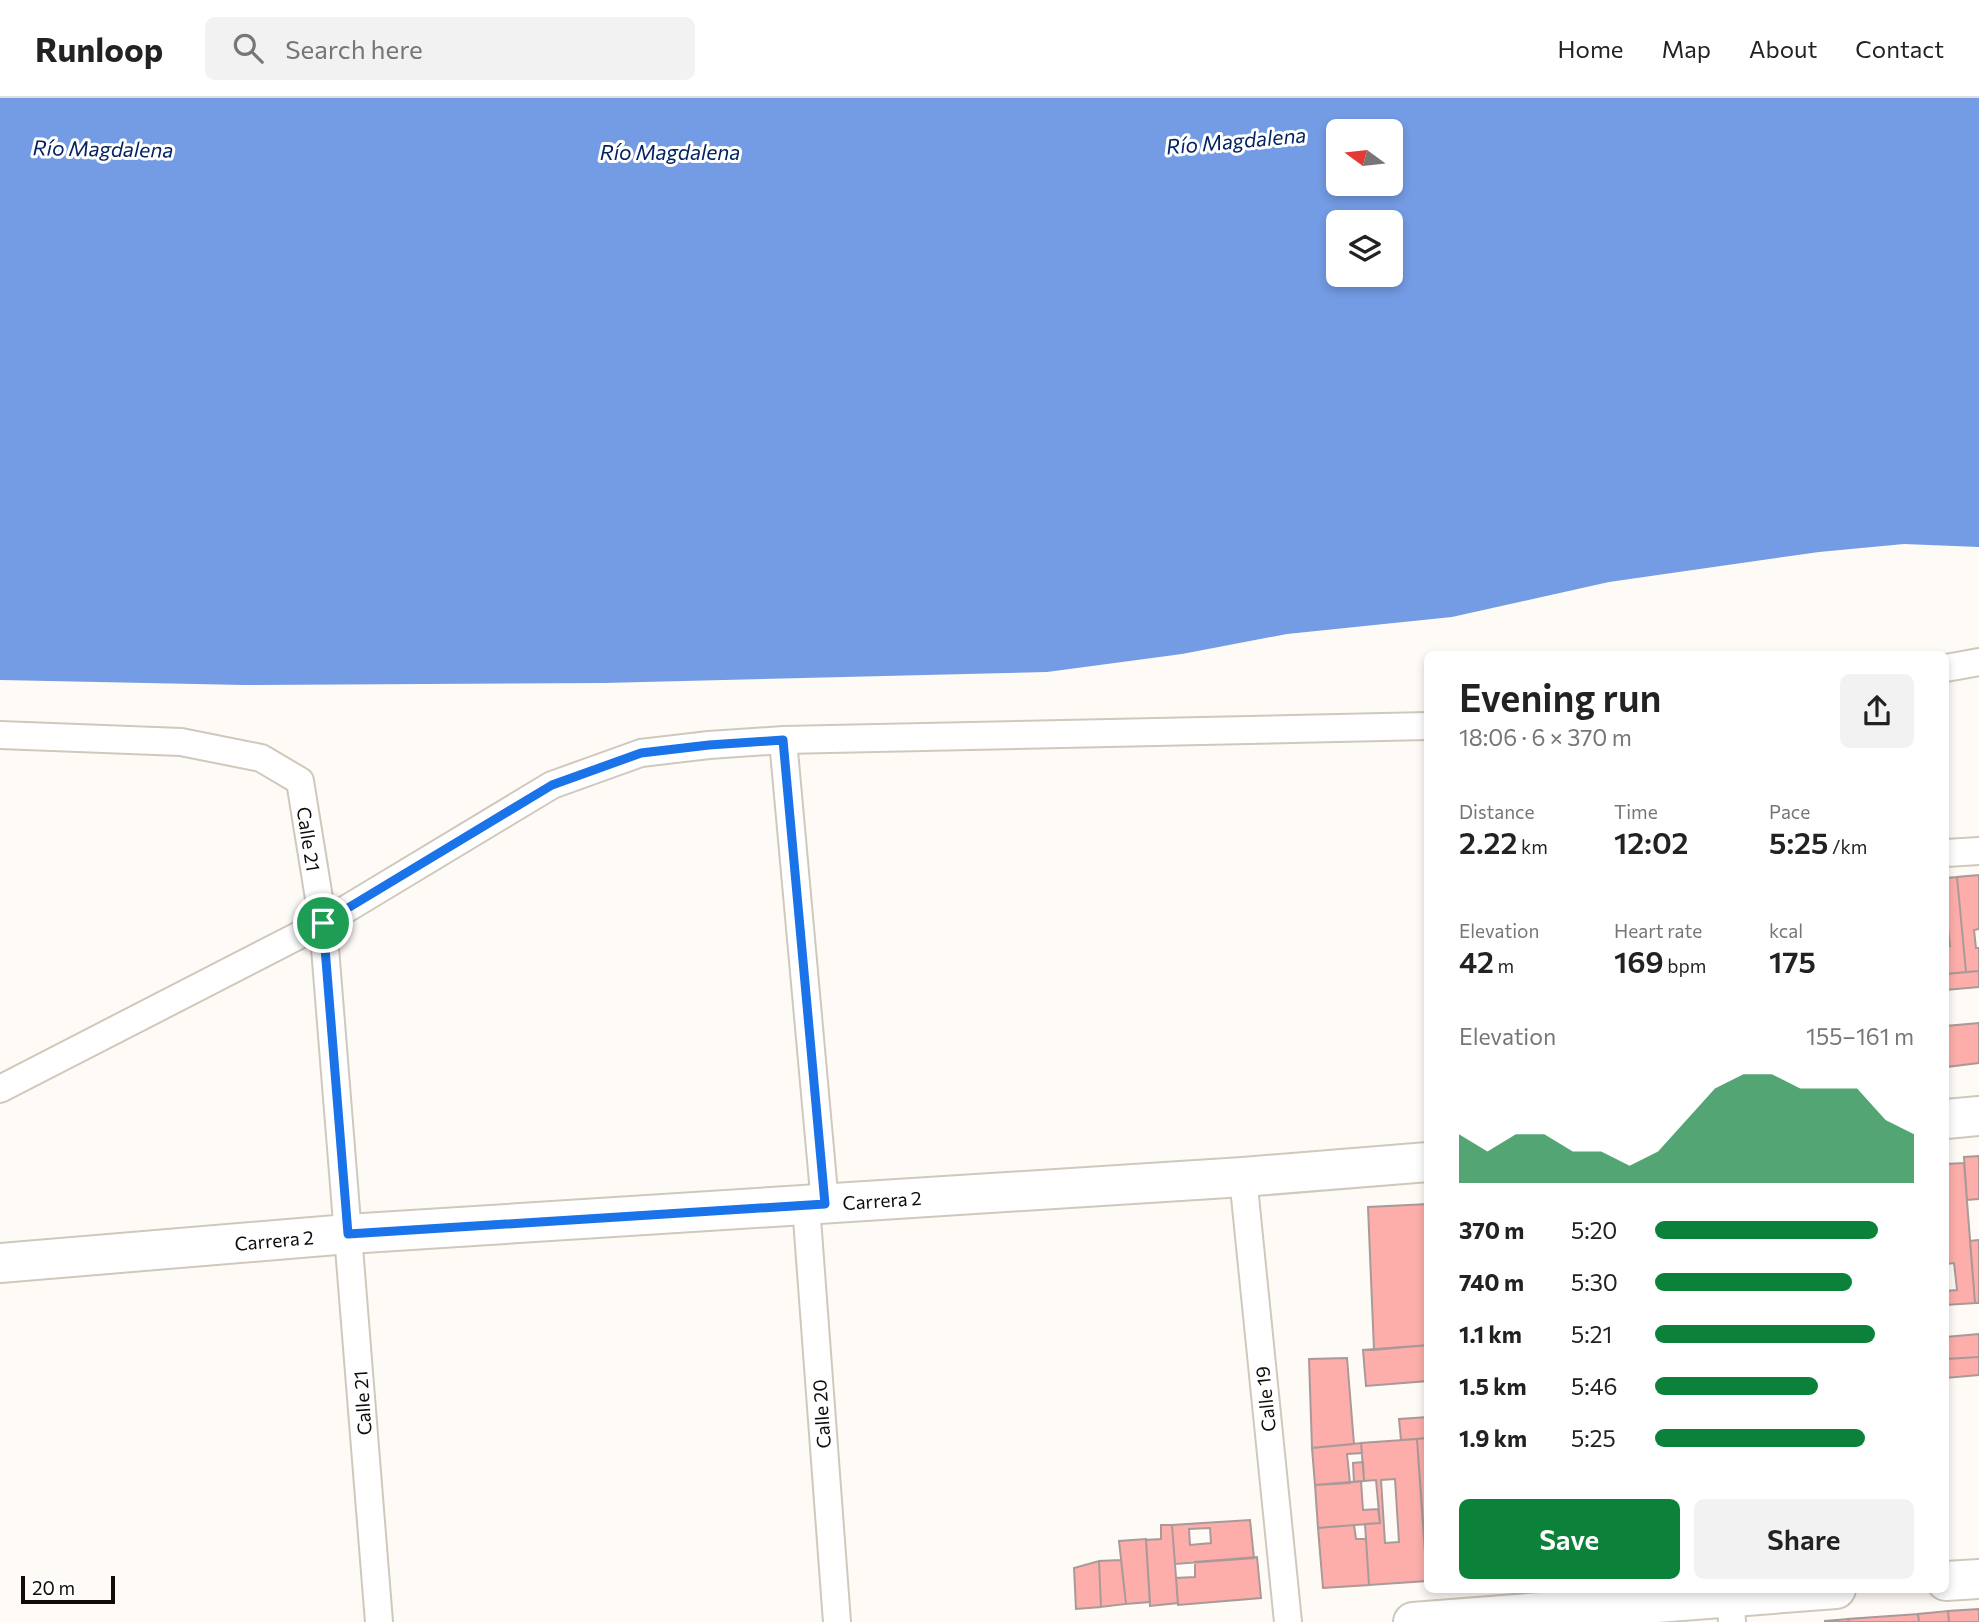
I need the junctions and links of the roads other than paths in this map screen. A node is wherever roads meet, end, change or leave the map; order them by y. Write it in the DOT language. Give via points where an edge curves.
graph roads {
  1 [pos="1979,662"];
  2 [pos="1949,667"];
  3 [pos="1424,726"];
  4 [pos="0,735"];
  5 [pos="783,740"];
  6 [pos="1979,851"];
  7 [pos="1949,853"];
  8 [pos="323,923"];
  9 [pos="0,1089"];
  10 [pos="1979,1116"];
  11 [pos="1949,1119"];
  12 [pos="1424,1162"];
  13 [pos="1243,1177"];
  14 [pos="816,1205"];
  15 [pos="348,1234"];
  16 [pos="0,1263"];
  17 [pos="1979,1579"];
  18 [pos="1949,1581"];
  19 [pos="1806,1593"];
  20 [pos="1731,1603"];
  21 [pos="379,1622"];
  22 [pos="837,1622"];
  23 [pos="1288,1622"];
  24 [pos="1413,1622"];
  1 -- 2 [label="street"];
  3 -- 5 [label="street"];
  4 -- 8 [label="street, Calle 21" via="181,742 261,758 300,781"];
  5 -- 8 [label="street" via="641,753 552,785"];
  5 -- 14 [label="street, Calle 20"];
  6 -- 7 [label="street"];
  8 -- 9 [label="street"];
  8 -- 15 [label="street, Calle 21"];
  10 -- 11 [label="main road"];
  12 -- 13 [label="main road, Carrera 2"];
  13 -- 14 [label="main road, Carrera 2"];
  13 -- 23 [label="street, Calle 19"];
  14 -- 15 [label="main road, Carrera 2"];
  14 -- 22 [label="street, Calle 20"];
  15 -- 16 [label="main road, Carrera 2"];
  15 -- 21 [label="street, Calle 21"];
  17 -- 18 [label="main road"];
  19 -- 20 [label="main road"];
  20 -- 24 [label="main road"];
}
